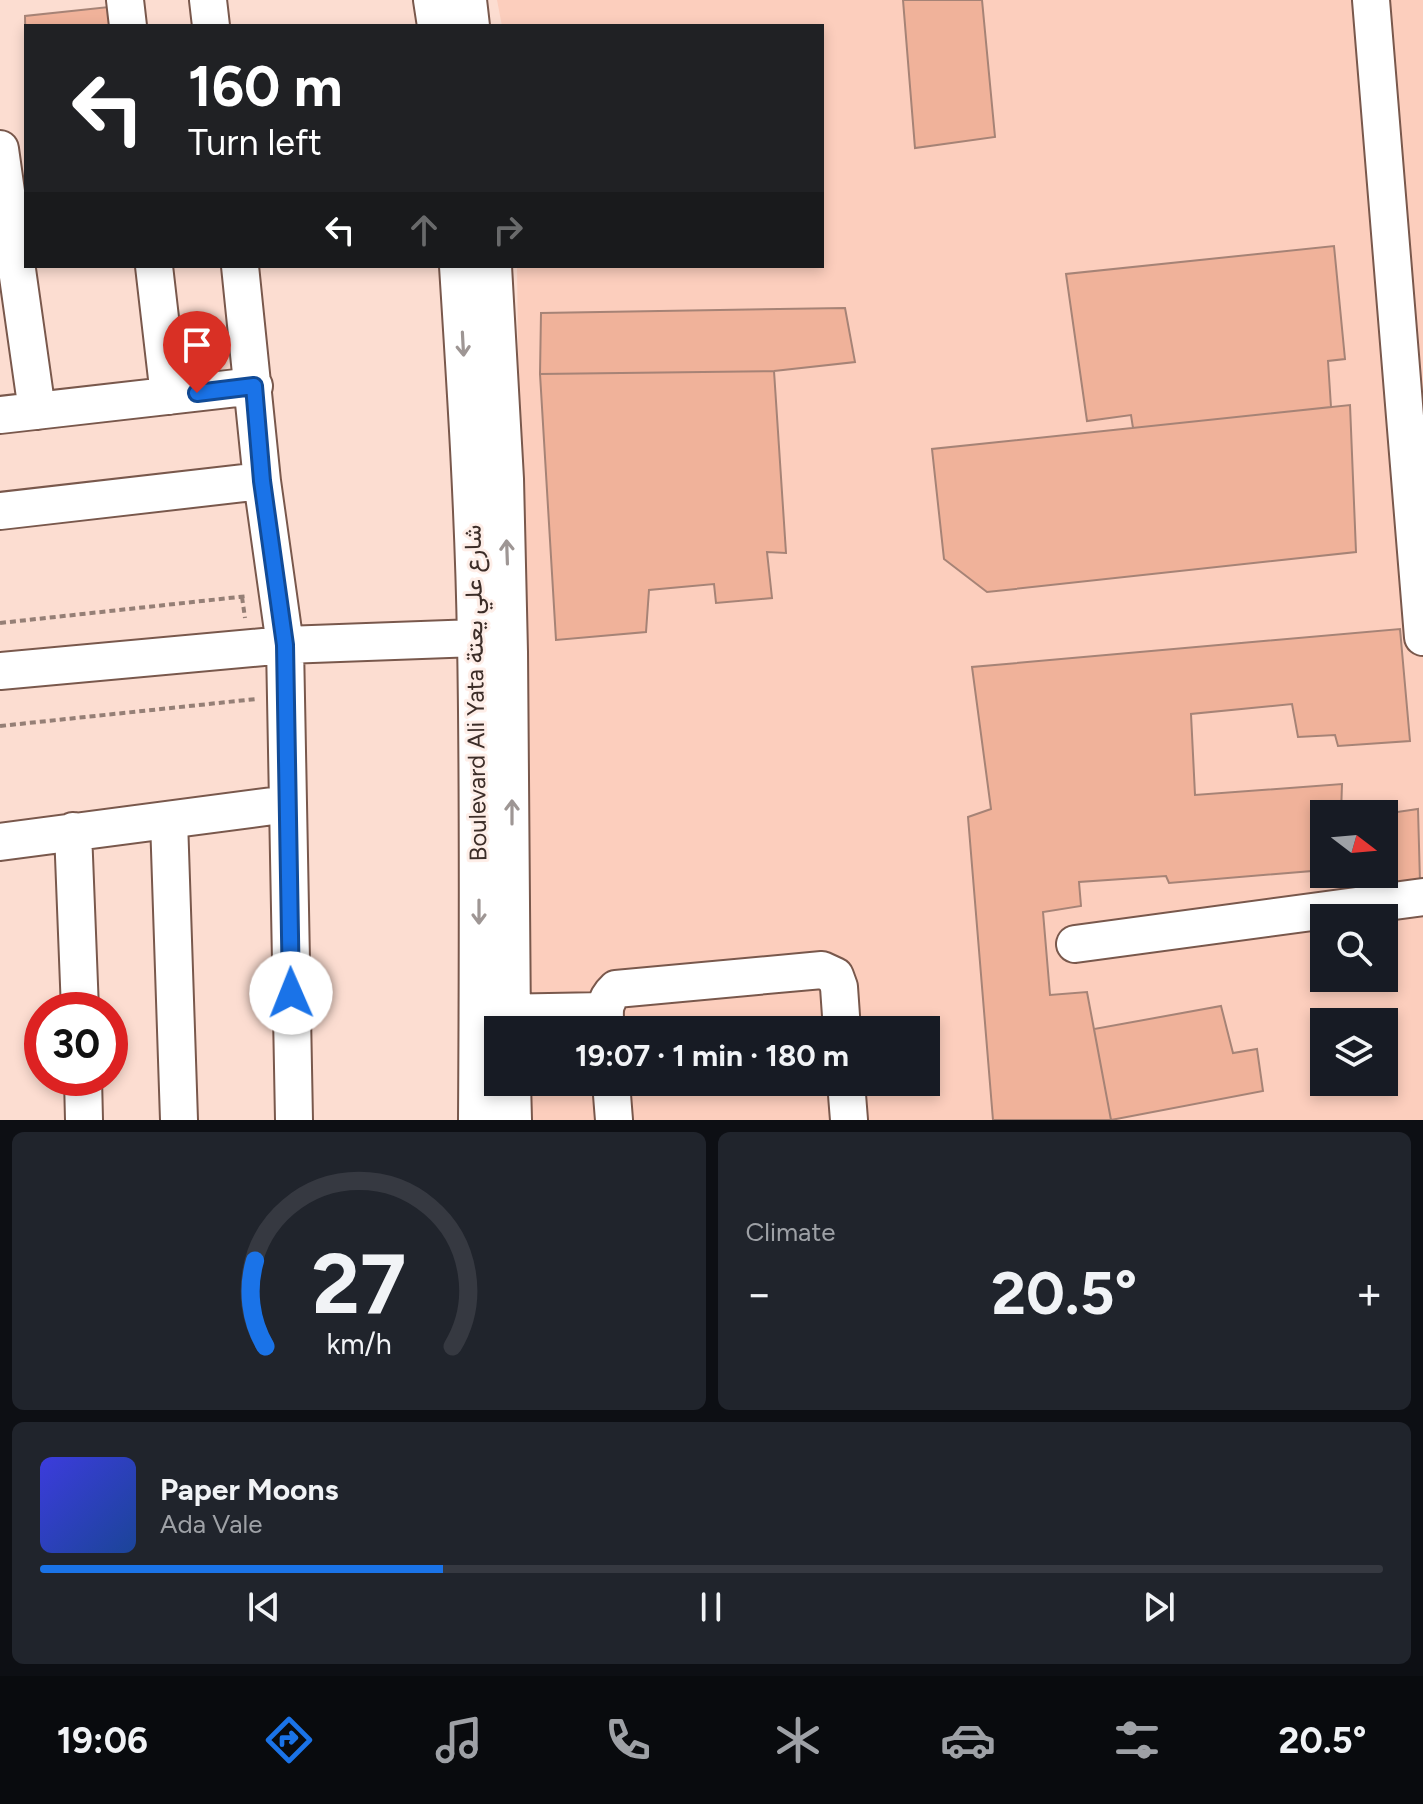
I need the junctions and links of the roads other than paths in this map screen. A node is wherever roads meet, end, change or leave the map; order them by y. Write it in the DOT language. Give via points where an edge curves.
graph roads {
  1 [pos="125,0"];
  2 [pos="208,0"];
  3 [pos="432,0"];
  4 [pos="468,0"];
  5 [pos="1371,0"];
  6 [pos="128,24"];
  7 [pos="211,24"];
  8 [pos="436,24"];
  9 [pos="471,24"];
  10 [pos="0,149"];
  11 [pos="154,268"];
  12 [pos="240,268"];
  13 [pos="458,268"];
  14 [pos="493,268"];
  15 [pos="1408,285"];
  16 [pos="254,386"];
  17 [pos="169,396"];
  18 [pos="37,411"];
  19 [pos="0,415"];
  20 [pos="262,481"];
  21 [pos="0,511"];
  22 [pos="1423,637"];
  23 [pos="476,638"];
  24 [pos="285,645"];
  25 [pos="0,671"];
  26 [pos="288,804"];
  27 [pos="169,820"];
  28 [pos="73,831"];
  29 [pos="0,842"];
  30 [pos="1423,897"];
  31 [pos="1075,944"];
  32 [pos="79,992"];
  33 [pos="500,1016"];
  34 [pos="500,1016"];
  35 [pos="605,1016"];
  36 [pos="841,1016"];
  37 [pos="484,1089"];
  38 [pos="83,1096"];
  39 [pos="512,1096"];
  40 [pos="612,1096"];
  41 [pos="847,1096"];
  42 [pos="84,1120"];
  43 [pos="179,1120"];
  44 [pos="294,1120"];
  45 [pos="477,1120"];
  46 [pos="513,1120"];
  47 [pos="614,1120"];
  48 [pos="849,1120"];
  1 -- 6 [label="street"];
  2 -- 7 [label="street"];
  3 -- 8 [label="street"];
  4 -- 9 [label="street"];
  5 -- 15 [label="street"];
  10 -- 18 [label="street"];
  11 -- 17 [label="street"];
  12 -- 16 [label="street"];
  13 -- 23 [label="street, Boulevard Ali Yata شارع علي يعتة, one-way"];
  34 -- 14 [label="street, Boulevard Ali Yata شارع علي يعتة, one-way" via="510,668"];
  15 -- 22 [label="street"];
  16 -- 17 [label="street"];
  16 -- 20 [label="street"];
  17 -- 18 [label="street"];
  18 -- 19 [label="street"];
  20 -- 21 [label="street"];
  20 -- 24 [label="street"];
  23 -- 24 [label="street"];
  23 -- 33 [label="street, Boulevard Ali Yata شارع علي يعتة, one-way"];
  24 -- 25 [label="street"];
  24 -- 26 [label="street"];
  26 -- 27 [label="street"];
  26 -- 44 [label="street"];
  27 -- 28 [label="street"];
  27 -- 43 [label="street"];
  28 -- 29 [label="street"];
  28 -- 32 [label="street"];
  30 -- 31 [label="street"];
  35 -- 36 [label="street" via="607,997 616,989 822,970 835,976"];
  37 -- 45 [label="street, Boulevard Ali Yata شارع علي يعتة"];
  38 -- 42 [label="street"];
  39 -- 46 [label="street"];
  40 -- 47 [label="street"];
  41 -- 48 [label="street"];
}
